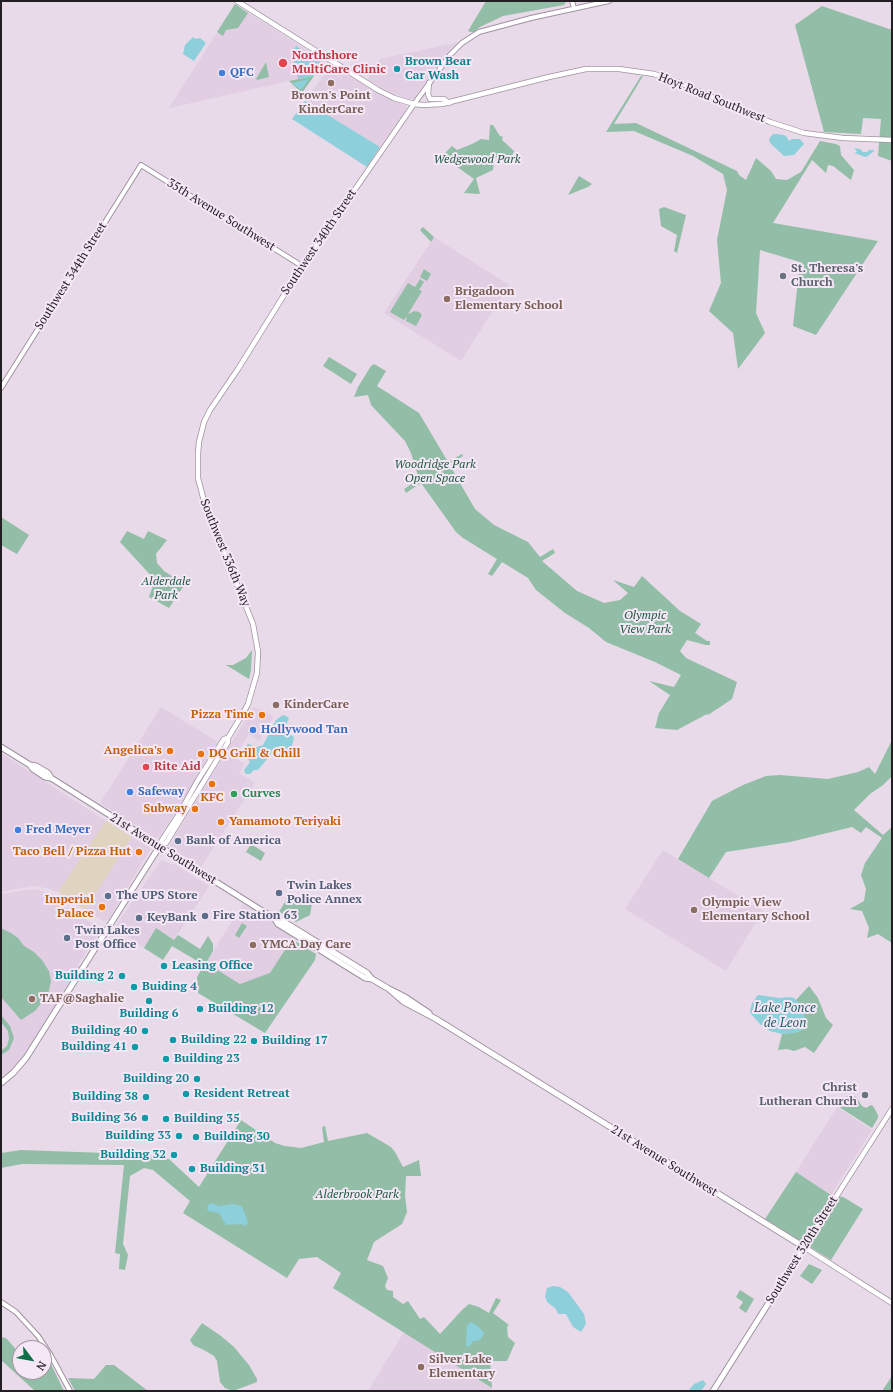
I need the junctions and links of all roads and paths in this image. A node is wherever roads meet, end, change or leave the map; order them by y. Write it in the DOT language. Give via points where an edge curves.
graph roads {
  1 [pos="237,1"];
  2 [pos="572,1"];
  3 [pos="609,1"];
  4 [pos="574,8"];
  5 [pos="429,83"];
  6 [pos="449,103"];
  7 [pos="414,104"];
  8 [pos="892,140"];
  9 [pos="141,165"];
  10 [pos="302,266"];
  11 [pos="1,388"];
  12 [pos="198,453"];
  13 [pos="228,738"];
  14 [pos="1,747"];
  15 [pos="198,780"];
  16 [pos="196,794"];
  17 [pos="159,847"];
  18 [pos="1,1084"];
  19 [pos="892,1109"];
  20 [pos="804,1247"];
  21 [pos="1,1302"];
  22 [pos="892,1303"];
  23 [pos="70,1391"];
  24 [pos="713,1391"];
  1 -- 7 [label="main road, Hoyt Road Southwest" via="382,92"];
  2 -- 4 [label="street"];
  3 -- 4 [label="street, Southwest 340th Street"];
  4 -- 5 [label="street, Southwest 340th Street" via="479,32 450,55"];
  5 -- 6 [label="main road" via="430,99 444,99"];
  5 -- 7 [label="street, Southwest 340th Street"];
  6 -- 7 [label="main road, Hoyt Road Southwest"];
  6 -- 8 [label="main road, Hoyt Road Southwest" via="586,69 619,69 654,74 770,122 804,133"];
  7 -- 10 [label="main road, Southwest 340th Street"];
  9 -- 10 [label="street, 35th Avenue Southwest"];
  9 -- 11 [label="street, Southwest 344th Street"];
  10 -- 12 [label="main road, Southwest 340th Street" via="210,410 204,422"];
  12 -- 13 [label="main road, Southwest 336th Way" via="198,478 202,494 251,619 258,652 254,689"];
  13 -- 15 [label="main road" via="224,739"];
  13 -- 16 [label="main road"];
  14 -- 17 [label="main road, 21st Avenue Southwest"];
  15 -- 16 [label="main road" via="199,783 194,790"];
  15 -- 17 [label="main road"];
  16 -- 17 [label="main road" via="166,843"];
  17 -- 18 [label="main road" via="26,1058"];
  17 -- 20 [label="main road, 21st Avenue Southwest" via="367,973 404,1002 436,1019"];
  19 -- 20 [label="main road, Southwest 320th Street"];
  20 -- 22 [label="main road, 21st Avenue Southwest"];
  20 -- 24 [label="main road, Southwest 320th Street"];
  21 -- 23 [label="street" via="16,1312 38,1336"];
}
